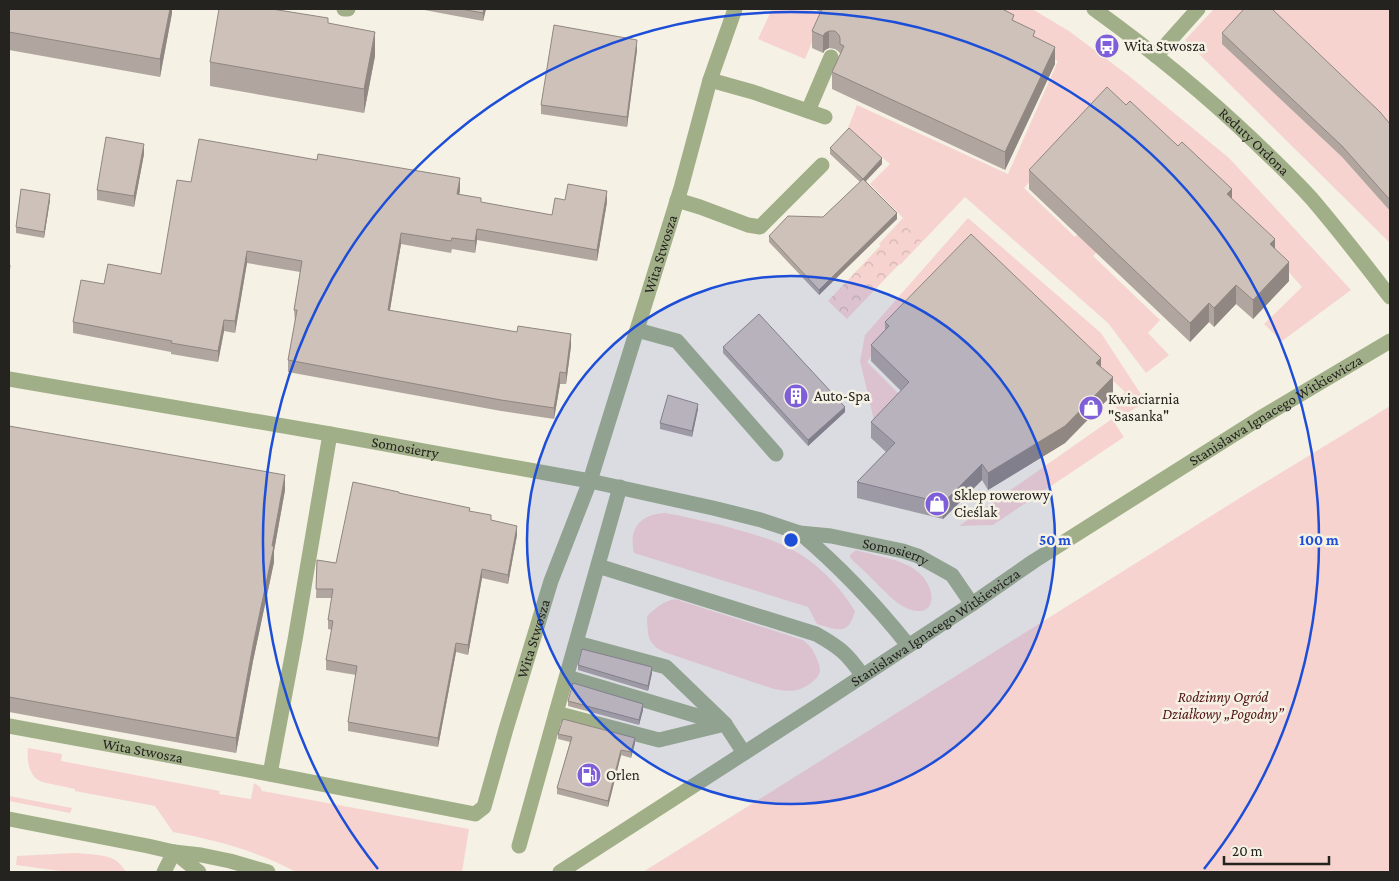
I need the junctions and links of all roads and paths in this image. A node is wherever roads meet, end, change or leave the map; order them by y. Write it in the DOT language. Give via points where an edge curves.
graph roads {
  1 [pos="735,9"];
  2 [pos="1094,9"];
  3 [pos="1198,9"];
  4 [pos="1156,56"];
  5 [pos="831,57"];
  6 [pos="710,80"];
  7 [pos="808,111"];
  8 [pos="825,117"];
  9 [pos="822,165"];
  10 [pos="677,200"];
  11 [pos="1390,297"];
  12 [pos="637,330"];
  13 [pos="1390,342"];
  14 [pos="9,379"];
  15 [pos="330,434"];
  16 [pos="776,454"];
  17 [pos="590,480"];
  18 [pos="620,487"];
  19 [pos="800,533"];
  20 [pos="598,566"];
  21 [pos="972,604"];
  22 [pos="576,643"];
  23 [pos="908,645"];
  24 [pos="862,675"];
  25 [pos="567,677"];
  26 [pos="556,713"];
  27 [pos="725,724"];
  28 [pos="9,726"];
  29 [pos="744,753"];
  30 [pos="270,774"];
  31 [pos="9,819"];
  32 [pos="519,846"];
  33 [pos="174,852"];
  34 [pos="164,872"];
  35 [pos="199,872"];
  36 [pos="268,872"];
  37 [pos="560,872"];
  1 -- 6 [label="street, Wita Stwosza"];
  2 -- 4 [label="street, Reduty Ordona"];
  3 -- 4 [label="street"];
  4 -- 11 [label="street, Reduty Ordona" via="1234,122 1283,169 1352,247"];
  5 -- 7 [label="street"];
  6 -- 7 [label="street"];
  6 -- 10 [label="street, Wita Stwosza"];
  7 -- 8 [label="street"];
  9 -- 10 [label="street" via="760,227"];
  10 -- 12 [label="street, Wita Stwosza"];
  12 -- 16 [label="street" via="677,341"];
  12 -- 17 [label="street, Wita Stwosza"];
  13 -- 21 [label="street, Stanisława Ignacego Witkiewicza" via="1257,420 1028,564"];
  14 -- 15 [label="street, Somosierry"];
  15 -- 17 [label="street, Somosierry"];
  15 -- 30 [label="street"];
  17 -- 18 [label="street, Somosierry"];
  17 -- 30 [label="street, Wita Stwosza" via="550,581 484,807 475,814"];
  18 -- 19 [label="street, Somosierry" via="761,520"];
  18 -- 20 [label="street"];
  19 -- 21 [label="street, Somosierry" via="831,536 918,556 952,575"];
  19 -- 23 [label="street, Somosierry" via="848,578"];
  20 -- 22 [label="street"];
  20 -- 24 [label="street" via="816,634 849,656"];
  21 -- 23 [label="street, Stanisława Ignacego Witkiewicza"];
  22 -- 25 [label="street"];
  22 -- 27 [label="street" via="666,667"];
  23 -- 24 [label="street, Stanisława Ignacego Witkiewicza"];
  24 -- 29 [label="street, Stanisława Ignacego Witkiewicza"];
  25 -- 26 [label="street"];
  25 -- 27 [label="street"];
  26 -- 27 [label="street" via="659,740"];
  26 -- 32 [label="street"];
  27 -- 29 [label="street"];
  28 -- 30 [label="street, Wita Stwosza"];
  29 -- 37 [label="street, Stanisława Ignacego Witkiewicza"];
  31 -- 33 [label="street"];
  33 -- 34 [label="street"];
  33 -- 35 [label="street"];
  33 -- 36 [label="street" via="230,861"];
}
